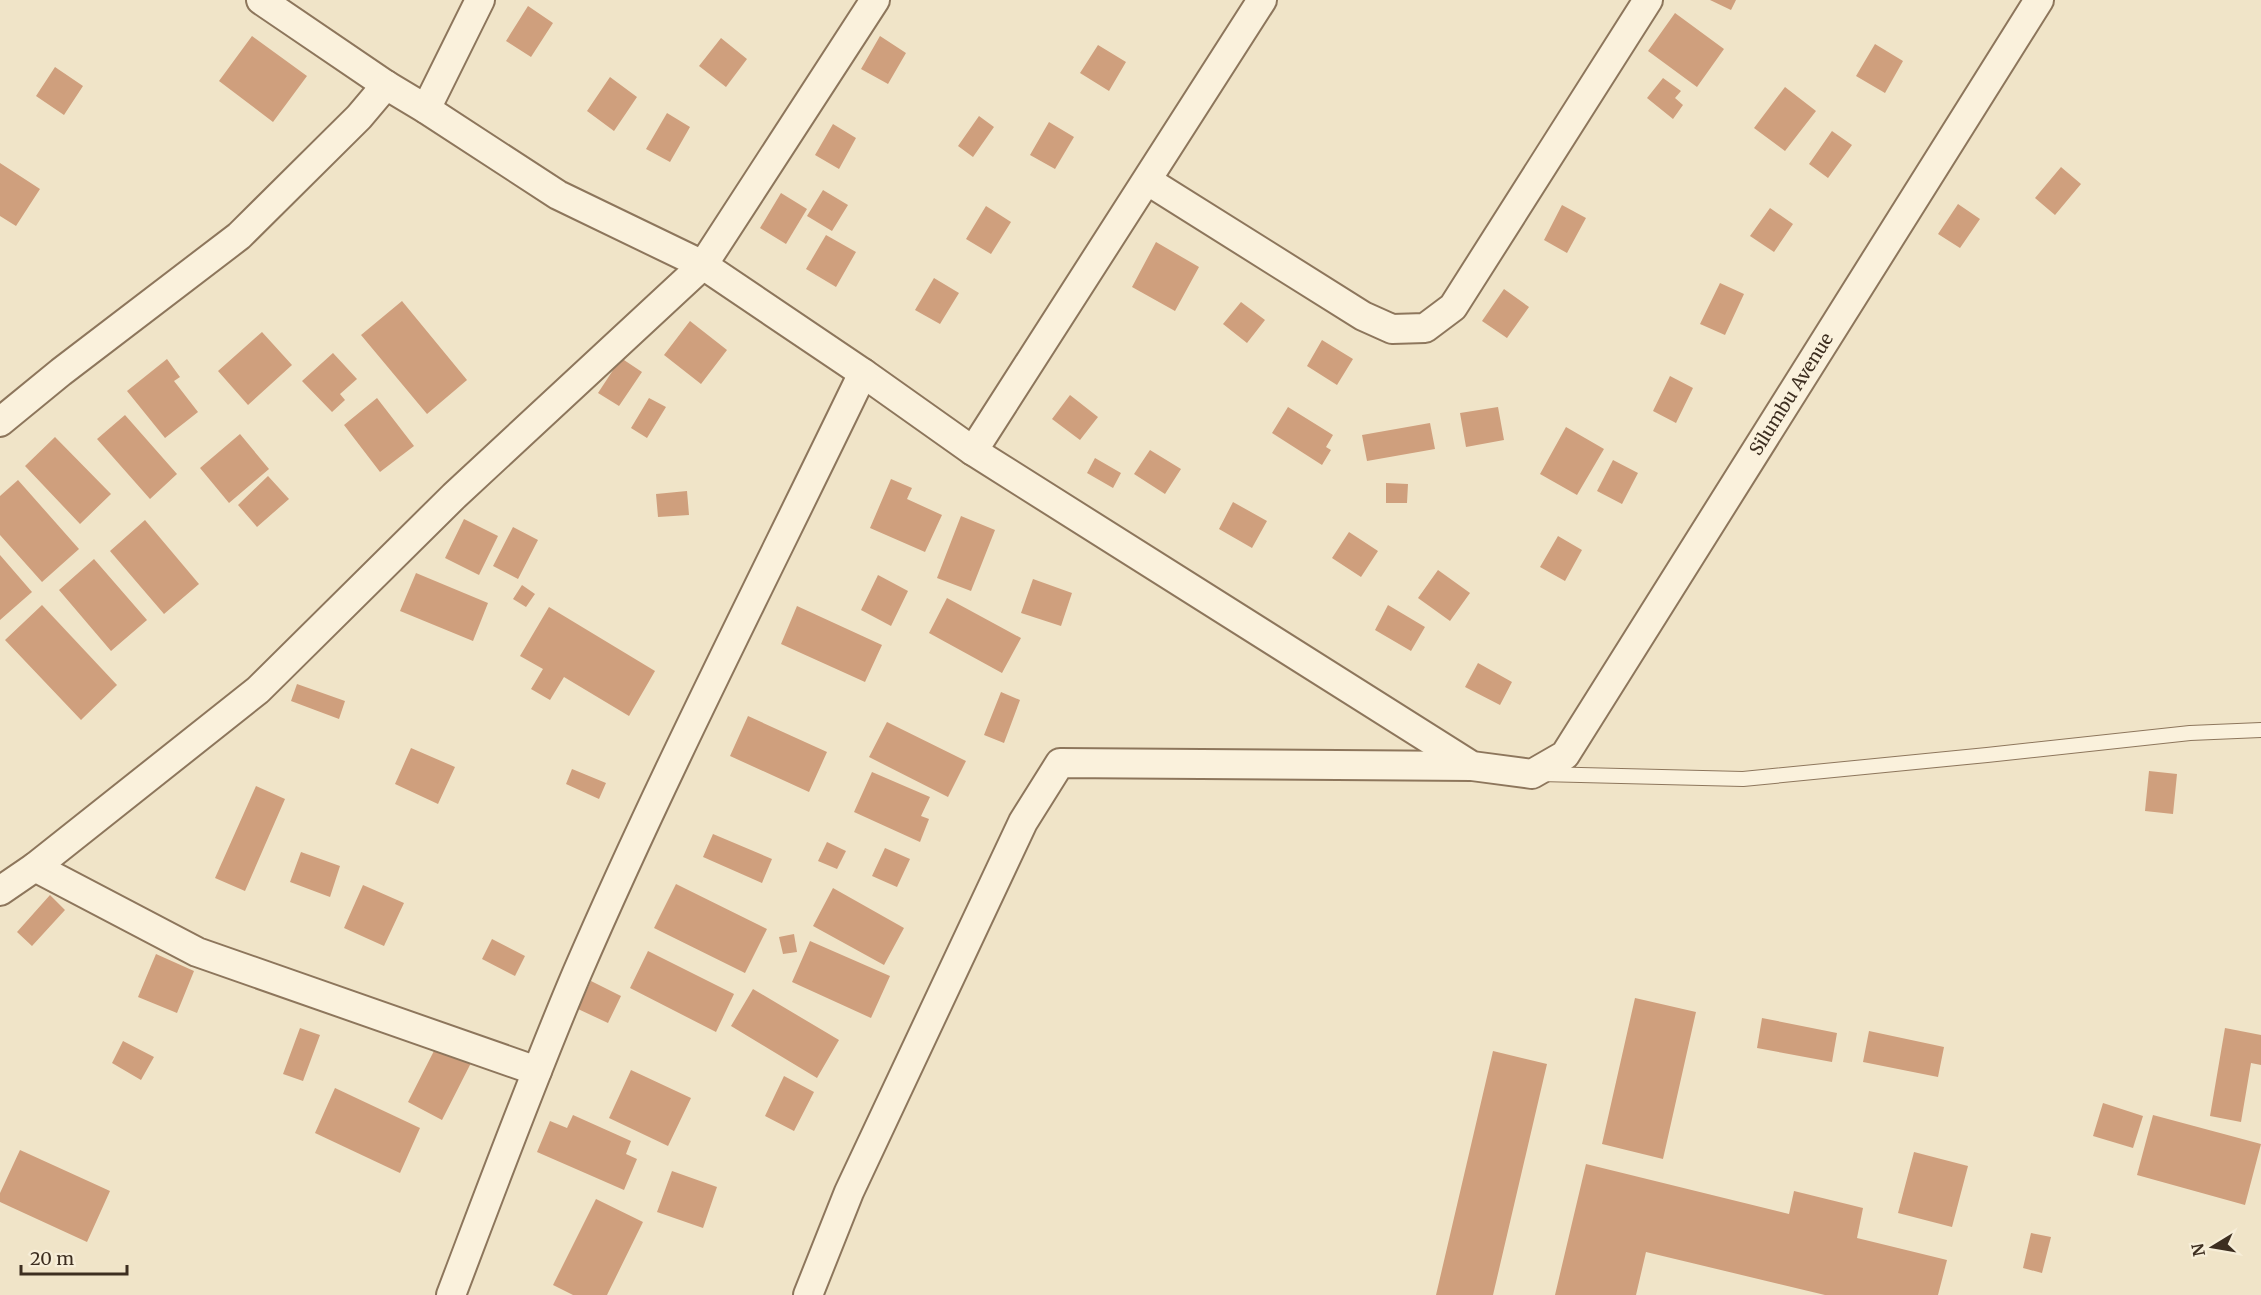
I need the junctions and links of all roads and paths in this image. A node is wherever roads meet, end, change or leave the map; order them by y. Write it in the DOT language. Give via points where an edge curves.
graph roads {
  1 [pos="261,0"];
  2 [pos="480,0"];
  3 [pos="875,0"];
  4 [pos="1262,0"];
  5 [pos="1648,0"];
  6 [pos="2039,0"];
  7 [pos="386,85"];
  8 [pos="426,109"];
  9 [pos="1148,181"];
  10 [pos="703,265"];
  11 [pos="863,373"];
  12 [pos="0,422"];
  13 [pos="974,451"];
  14 [pos="2261,730"];
  15 [pos="1472,766"];
  16 [pos="1532,774"];
  17 [pos="35,867"];
  18 [pos="0,891"];
  19 [pos="537,1071"];
  20 [pos="451,1295"];
  21 [pos="808,1295"];
  1 -- 7 [label="street"];
  2 -- 8 [label="street"];
  3 -- 10 [label="street"];
  4 -- 9 [label="street"];
  5 -- 9 [label="street" via="1453,307 1425,328 1392,329 1363,316"];
  6 -- 16 [label="street, Silumbu Avenue" via="1565,755"];
  7 -- 8 [label="street"];
  7 -- 12 [label="street" via="239,236"];
  8 -- 10 [label="street" via="558,195"];
  9 -- 13 [label="street"];
  10 -- 11 [label="street"];
  10 -- 17 [label="street" via="454,496 258,690"];
  11 -- 13 [label="street"];
  11 -- 19 [label="street" via="668,775"];
  13 -- 15 [label="street"];
  14 -- 16 [label="lane" via="2190,732 1743,779"];
  15 -- 16 [label="street"];
  15 -- 21 [label="street" via="1060,763 1023,822 849,1192"];
  17 -- 18 [label="street"];
  17 -- 19 [label="street" via="197,952"];
  19 -- 20 [label="street"];
}
